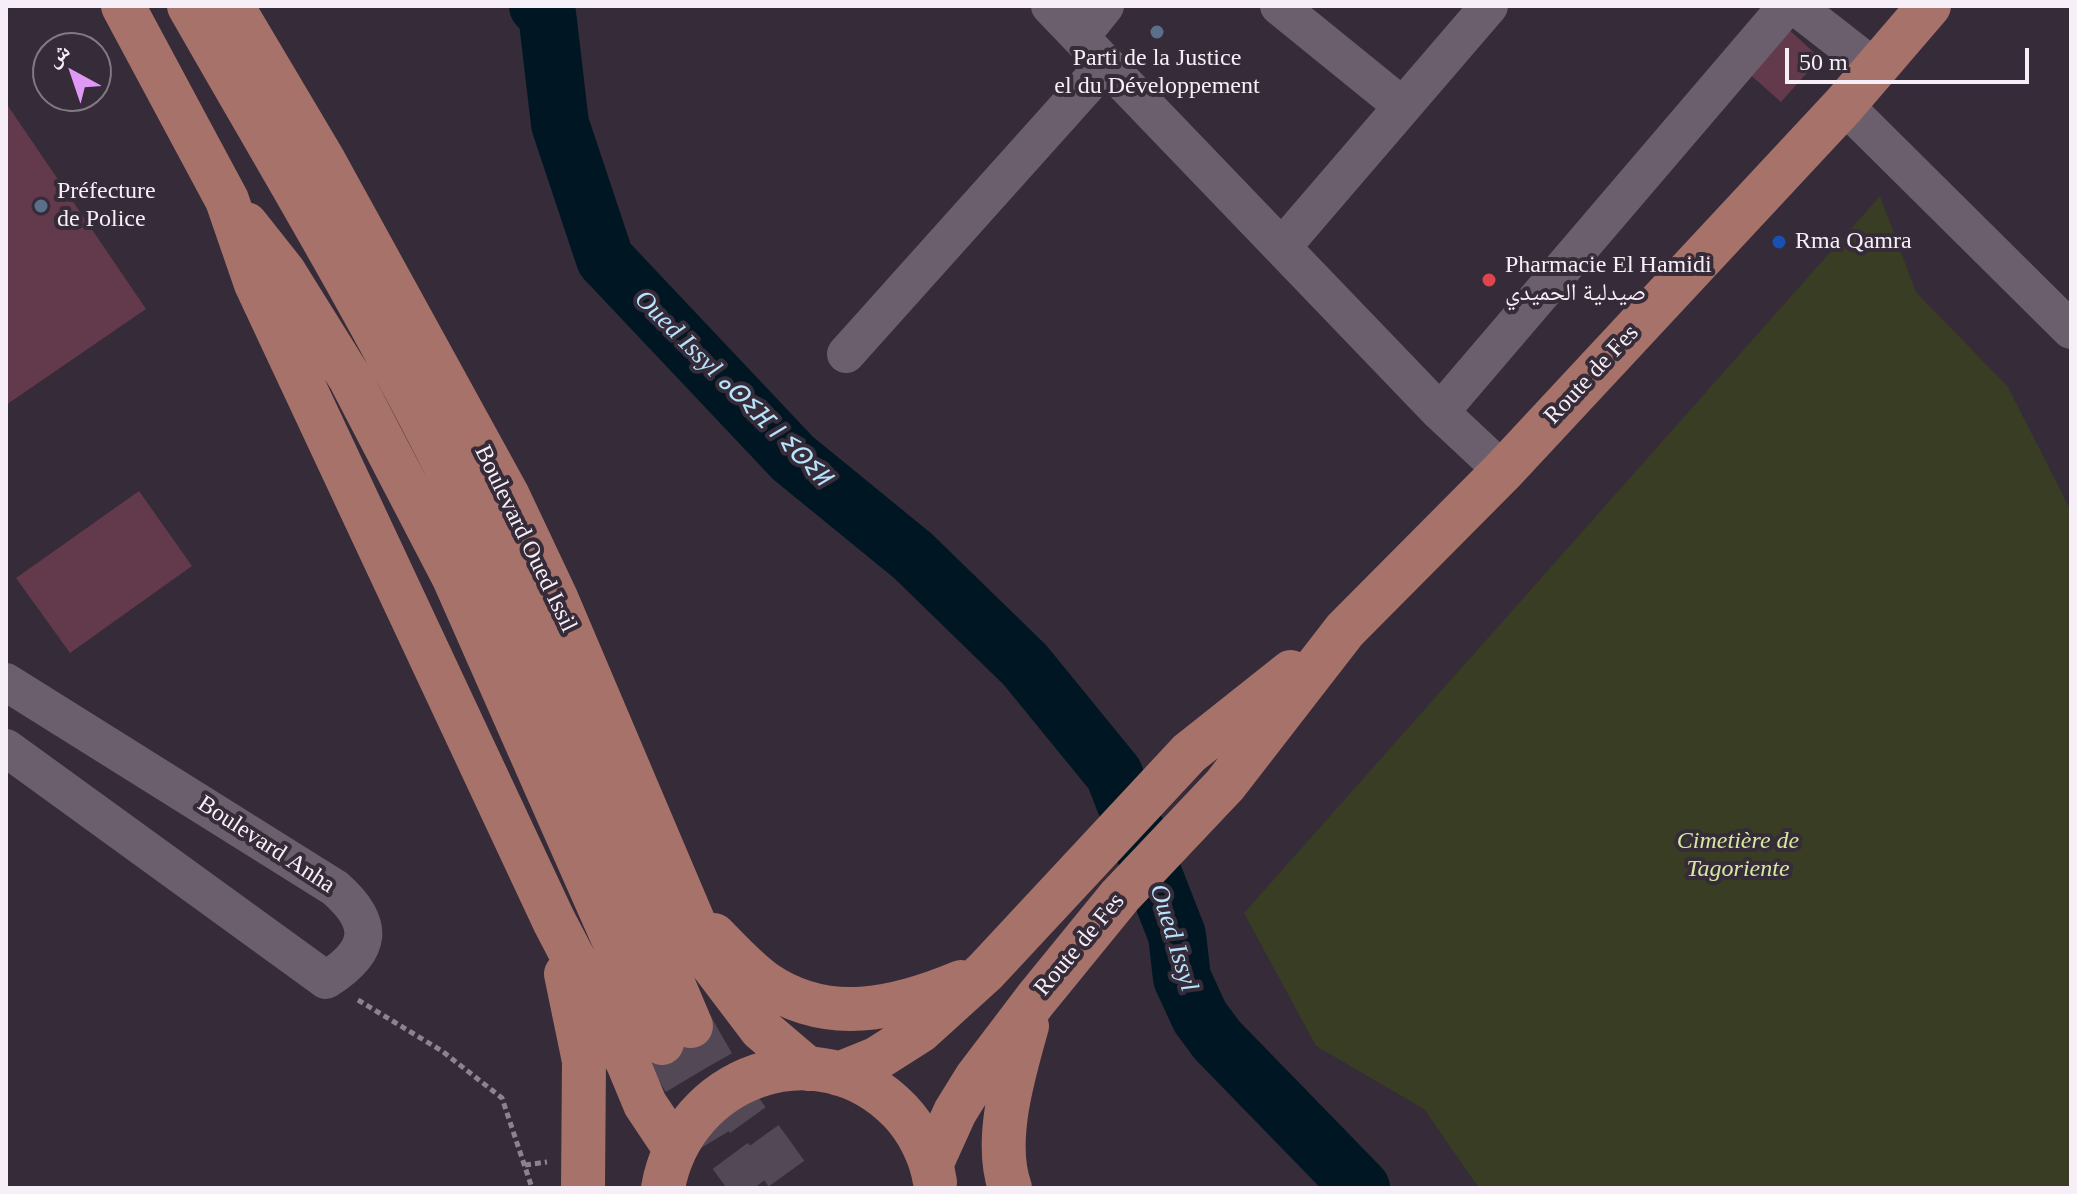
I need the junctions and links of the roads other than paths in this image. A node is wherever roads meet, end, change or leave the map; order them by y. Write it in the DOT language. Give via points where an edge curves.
graph roads {
  1 [pos="123,6"];
  2 [pos="189,6"];
  3 [pos="232,6"];
  4 [pos="1050,6"];
  5 [pos="1105,6"];
  6 [pos="1279,6"];
  7 [pos="1489,6"];
  8 [pos="1787,6"];
  9 [pos="1795,6"];
  10 [pos="1929,6"];
  11 [pos="1080,37"];
  12 [pos="1105,65"];
  13 [pos="1876,69"];
  14 [pos="1401,105"];
  15 [pos="1844,105"];
  16 [pos="227,200"];
  17 [pos="1282,247"];
  18 [pos="2071,330"];
  19 [pos="846,354"];
  20 [pos="1440,412"];
  21 [pos="1503,471"];
  22 [pos="1345,630"];
  23 [pos="6,682"];
  24 [pos="6,748"];
  25 [pos="687,909"];
  26 [pos="554,921"];
  27 [pos="985,972"];
  28 [pos="1036,999"];
  29 [pos="823,1072"];
  30 [pos="669,1168"];
  31 [pos="934,1177"];
  32 [pos="583,1188"];
  33 [pos="1010,1188"];
  1 -- 16 [label="main road, Boulevard Oued Issil"];
  2 -- 16 [label="main road, Boulevard Oued Issil" via="372,325 516,611 676,1034 634,986 454,578 350,378 284,272"];
  3 -- 25 [label="main road, Boulevard Oued Issil" via="324,161 507,494"];
  4 -- 11 [label="street"];
  5 -- 11 [label="street"];
  6 -- 14 [label="street"];
  7 -- 14 [label="street"];
  8 -- 20 [label="street"];
  9 -- 13 [label="street"];
  10 -- 13 [label="main road, Route de Fes"];
  11 -- 12 [label="street"];
  12 -- 17 [label="street"];
  12 -- 19 [label="street"];
  13 -- 15 [label="main road, Route de Fes"];
  14 -- 17 [label="street"];
  15 -- 18 [label="street"];
  15 -- 21 [label="main road, Route de Fes"];
  16 -- 26 [label="main road, Boulevard Oued Issil" via="256,284"];
  17 -- 20 [label="street"];
  20 -- 21 [label="street"];
  21 -- 22 [label="main road, Route de Fes"];
  22 -- 27 [label="main road, Route de Fes" via="1189,753"];
  22 -- 28 [label="main road, Route de Fes" via="1225,785 1120,896"];
  23 -- 24 [label="street, Boulevard Anha" via="335,888 354,904 362,920 364,934 355,956 326,980"];
  25 -- 27 [label="main road" via="765,982 823,1006 888,1007"];
  25 -- 29 [label="main road, Boulevard Oued Issil" via="711,963 735,998 761,1029"];
  26 -- 30 [label="main road, Boulevard Oued Issil" via="628,1063"];
  26 -- 32 [label="main road" via="584,1061"];
  27 -- 29 [label="main road, Route de Fes" via="920,1031 876,1059"];
  28 -- 31 [label="main road, Route de Fes" via="976,1078 949,1125"];
  28 -- 33 [label="main road" via="1009,1090 1004,1132"];
  29 -- 30 [label="main road, Route de Fes" via="763,1074 727,1090 696,1116"];
  29 -- 31 [label="main road, Boulevard Oued Issil" via="874,1090 894,1106 915,1130"];
}
